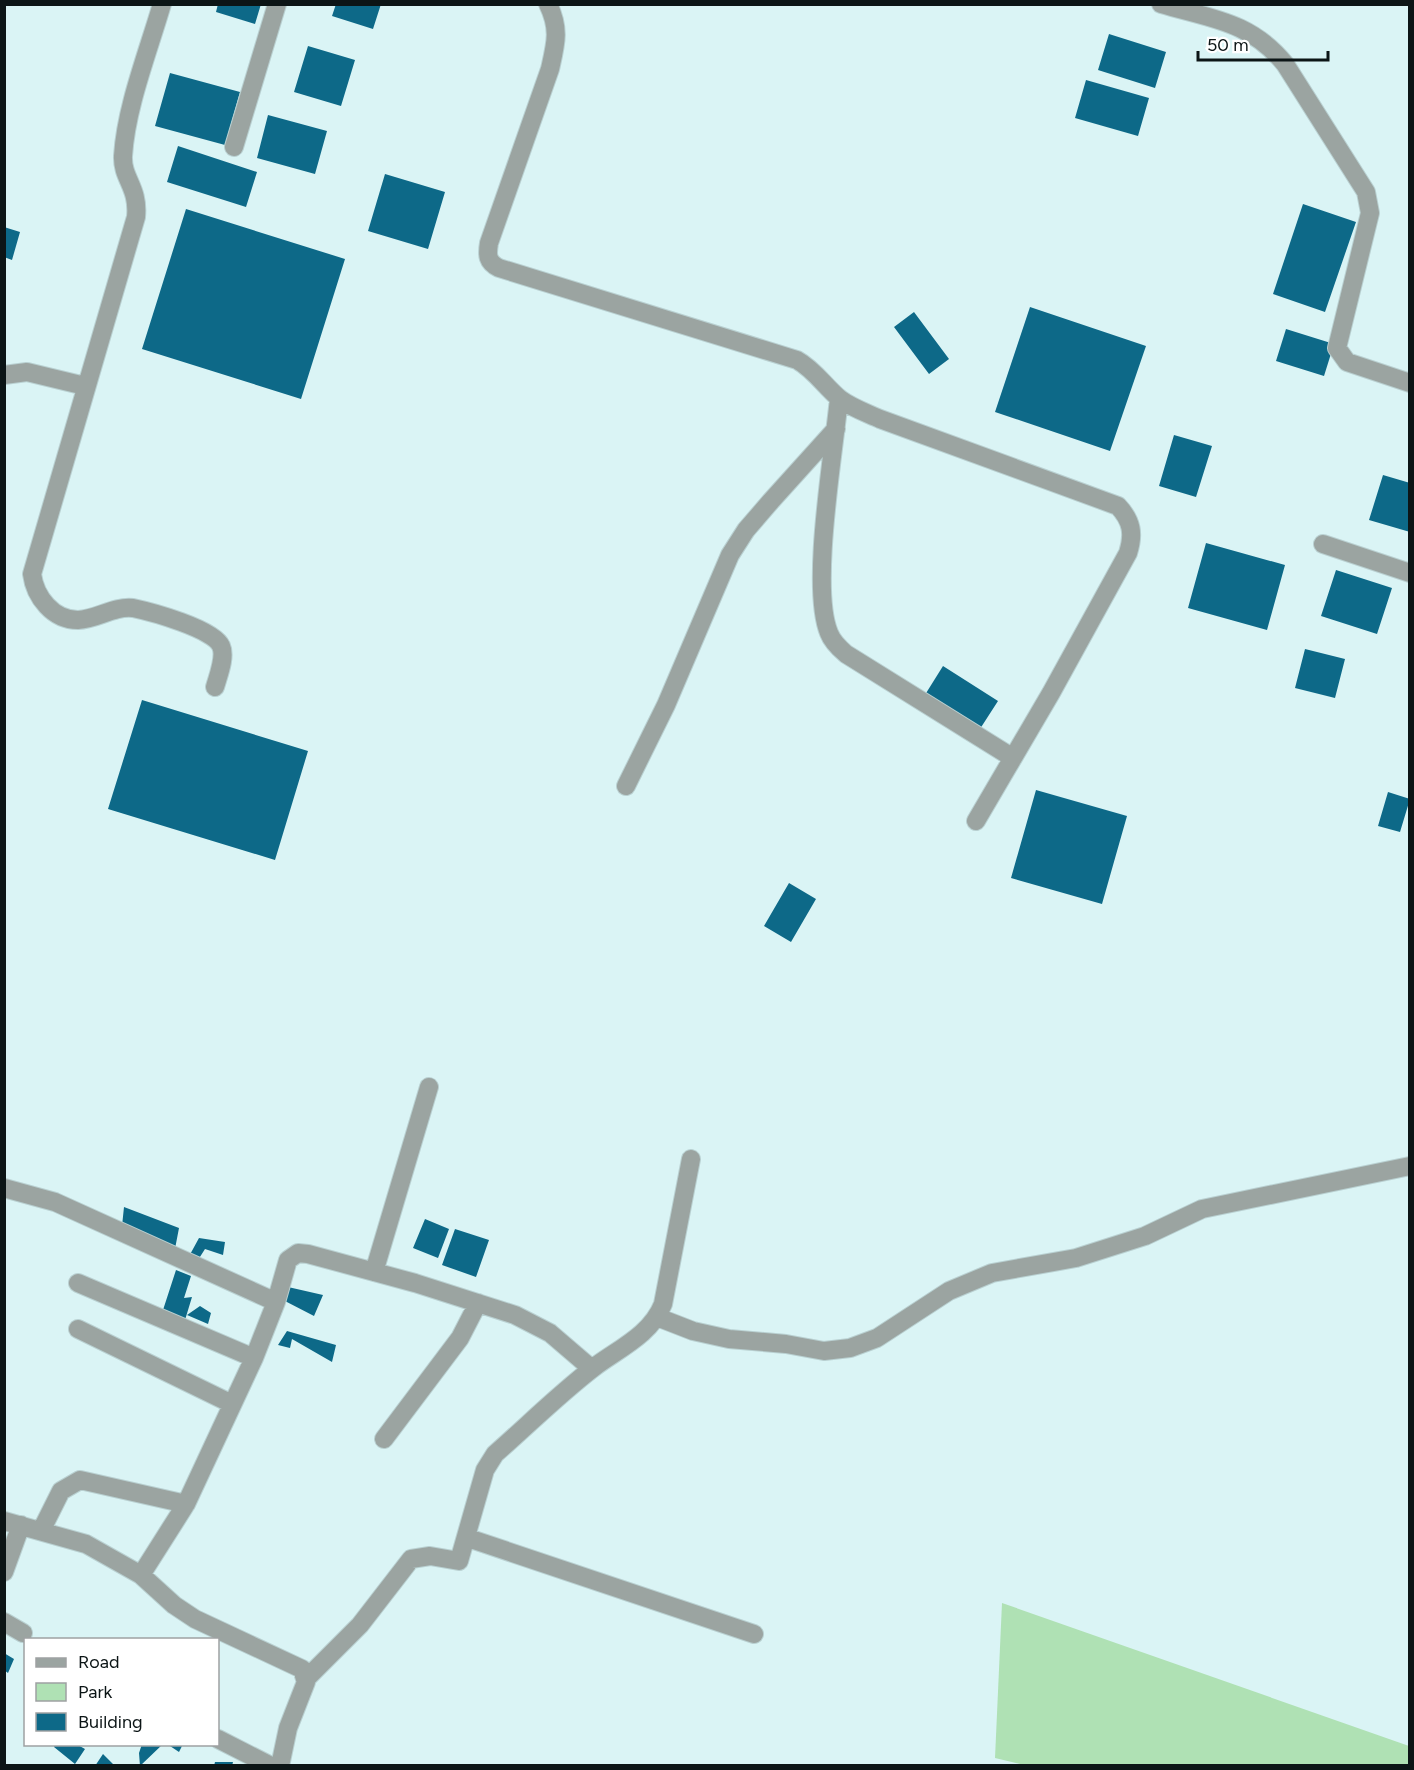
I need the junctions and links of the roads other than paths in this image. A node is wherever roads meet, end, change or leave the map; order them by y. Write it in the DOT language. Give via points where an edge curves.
graph roads {
  1 [pos="162,4"];
  2 [pos="277,4"];
  3 [pos="548,4"];
  4 [pos="1161,4"];
  5 [pos="234,147"];
  6 [pos="4,375"];
  7 [pos="1410,383"];
  8 [pos="86,386"];
  9 [pos="839,398"];
  10 [pos="836,429"];
  11 [pos="1323,544"];
  12 [pos="1410,573"];
  13 [pos="215,687"];
  14 [pos="1013,758"];
  15 [pos="626,786"];
  16 [pos="976,821"];
  17 [pos="429,1087"];
  18 [pos="691,1160"];
  19 [pos="1410,1166"];
  20 [pos="4,1188"];
  21 [pos="374,1272"];
  22 [pos="78,1282"];
  23 [pos="276,1302"];
  24 [pos="478,1303"];
  25 [pos="657,1317"];
  26 [pos="78,1329"];
  27 [pos="254,1358"];
  28 [pos="592,1369"];
  29 [pos="232,1404"];
  30 [pos="384,1439"];
  31 [pos="186,1504"];
  32 [pos="13,1523"];
  33 [pos="41,1531"];
  34 [pos="468,1538"];
  35 [pos="4,1572"];
  36 [pos="141,1575"];
  37 [pos="4,1622"];
  38 [pos="23,1632"];
  39 [pos="754,1634"];
  40 [pos="307,1678"];
  41 [pos="219,1740"];
  42 [pos="271,1766"];
  43 [pos="280,1766"];
  1 -- 8 [label="street" via="127,126 123,154 125,172 136,194 136,217"];
  2 -- 5 [label="street"];
  3 -- 9 [label="street" via="556,22 552,60 489,243 490,263 797,360"];
  4 -- 7 [label="street" via="1241,27 1271,46 1285,64 1369,201 1369,219 1337,348 1347,362"];
  6 -- 8 [label="street" via="27,372"];
  8 -- 13 [label="street" via="33,565 34,587 43,602 72,619 121,607 133,608 206,632 222,648"];
  9 -- 10 [label="street"];
  9 -- 14 [label="street" via="880,419 1118,506 1130,523 1132,540 1128,553"];
  10 -- 14 [label="street" via="823,557 829,633 846,654"];
  10 -- 15 [label="street" via="746,530 730,555 666,705"];
  11 -- 12 [label="street"];
  14 -- 16 [label="street"];
  17 -- 21 [label="street"];
  18 -- 25 [label="street" via="663,1304"];
  19 -- 25 [label="street" via="1203,1209 1144,1236 1076,1258 992,1273 949,1291 877,1338 850,1348 815,1351 729,1339"];
  20 -- 23 [label="street" via="55,1202"];
  21 -- 23 [label="street" via="298,1253 288,1260"];
  21 -- 24 [label="street"];
  22 -- 27 [label="street"];
  23 -- 27 [label="street"];
  24 -- 28 [label="street" via="515,1315 550,1333"];
  24 -- 30 [label="street" via="460,1338"];
  25 -- 28 [label="street"];
  26 -- 29 [label="street"];
  27 -- 29 [label="street"];
  28 -- 34 [label="street" via="495,1454 483,1478"];
  29 -- 31 [label="street"];
  31 -- 33 [label="street" via="80,1480 61,1491"];
  31 -- 36 [label="street"];
  32 -- 33 [label="street"];
  32 -- 35 [label="street"];
  33 -- 36 [label="street" via="86,1544"];
  34 -- 39 [label="street"];
  34 -- 40 [label="street" via="459,1561 423,1556 405,1564 360,1625"];
  36 -- 40 [label="street" via="182,1611 293,1664"];
  37 -- 38 [label="street"];
  40 -- 43 [label="street" via="288,1728"];
  41 -- 42 [label="street"];
}
